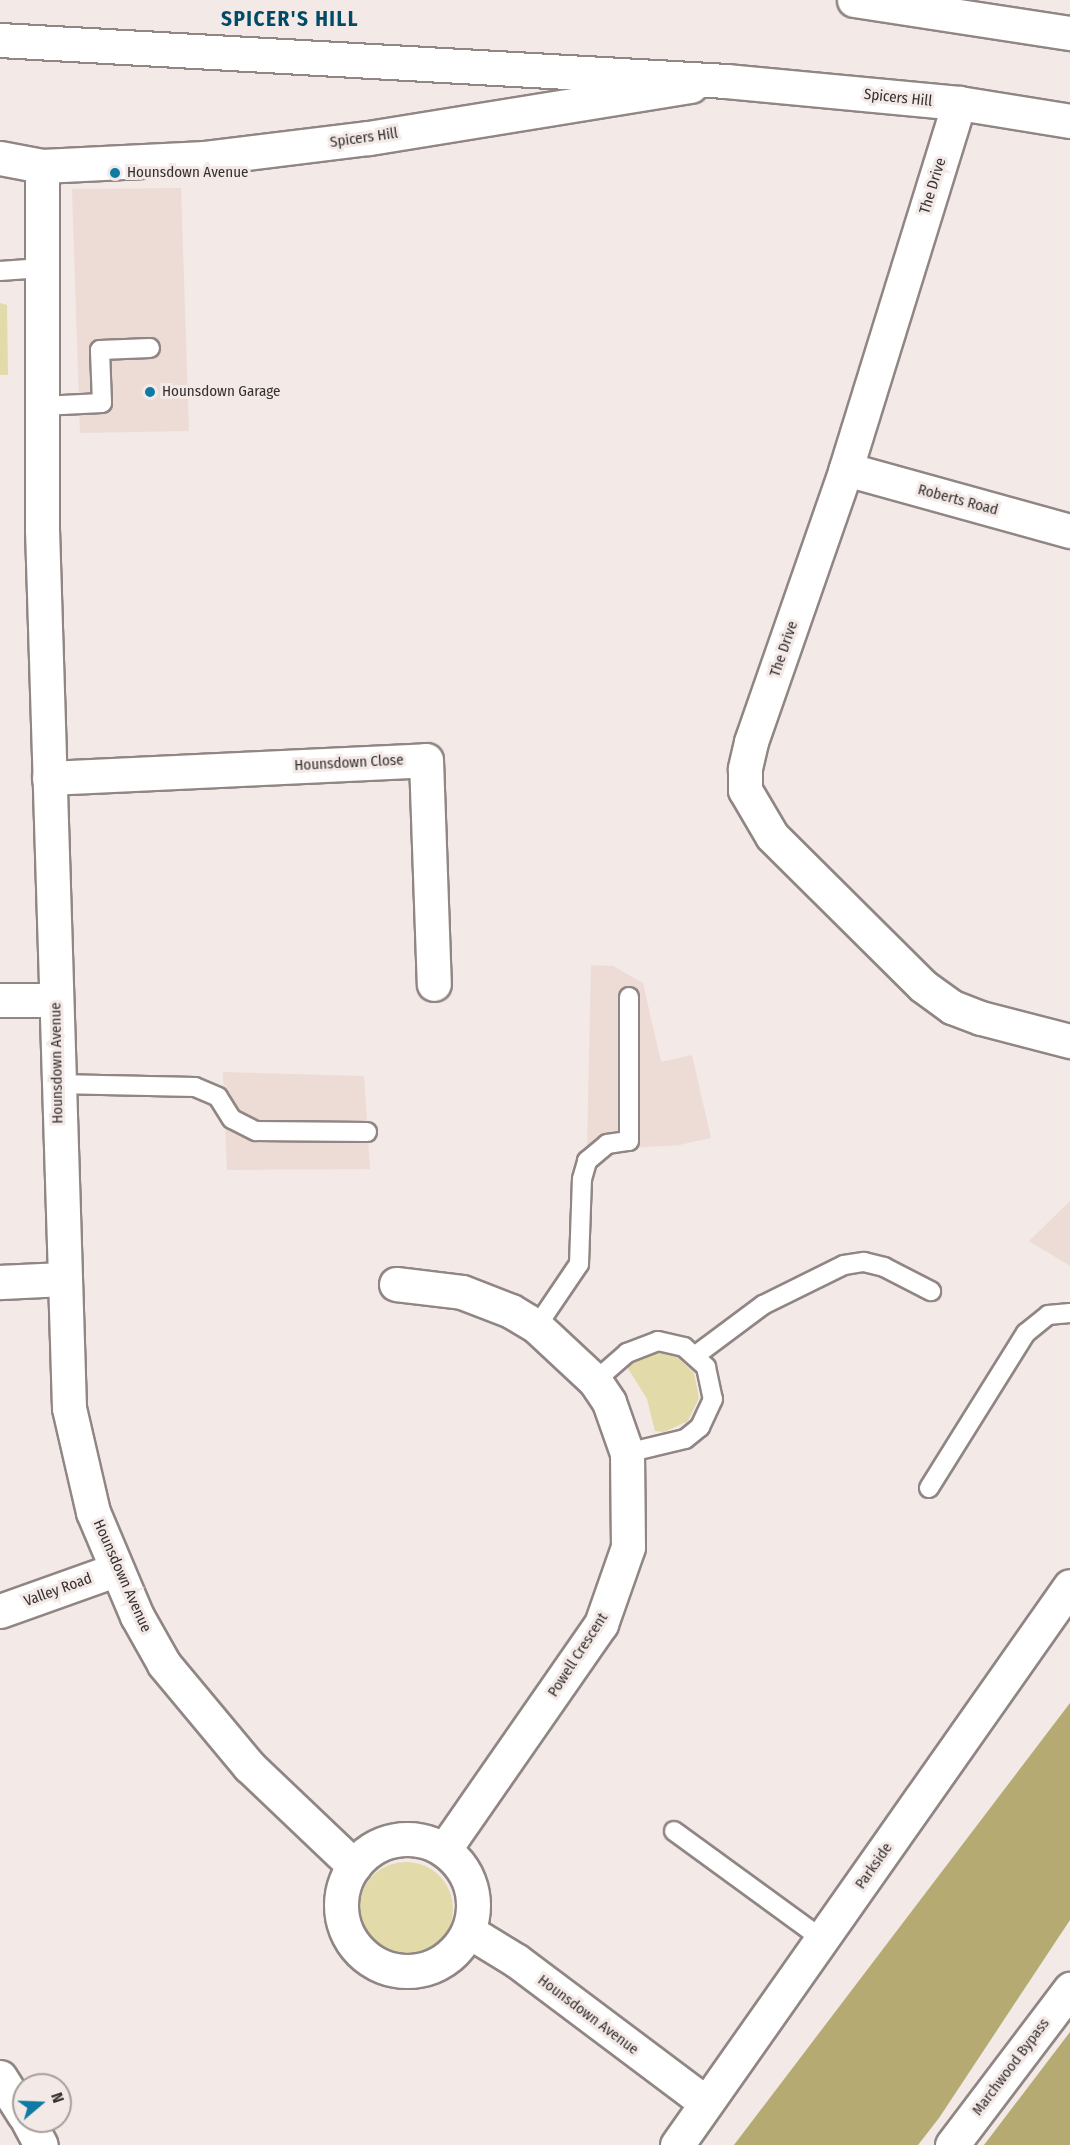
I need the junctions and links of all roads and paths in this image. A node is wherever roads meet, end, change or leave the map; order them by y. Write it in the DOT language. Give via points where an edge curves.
graph roads {
  1 [pos="854,0"];
  2 [pos="1070,33"];
  3 [pos="0,40"];
  4 [pos="726,81"];
  5 [pos="959,104"];
  6 [pos="1070,122"];
  7 [pos="0,158"];
  8 [pos="42,166"];
  9 [pos="42,268"];
  10 [pos="0,271"];
  11 [pos="150,348"];
  12 [pos="42,406"];
  13 [pos="846,469"];
  14 [pos="1070,531"];
  15 [pos="49,778"];
  16 [pos="434,984"];
  17 [pos="629,997"];
  18 [pos="0,1000"];
  19 [pos="56,1000"];
  20 [pos="1070,1041"];
  21 [pos="56,1084"];
  22 [pos="367,1132"];
  23 [pos="63,1279"];
  24 [pos="0,1282"];
  25 [pos="396,1284"];
  26 [pos="931,1291"];
  27 [pos="1070,1313"];
  28 [pos="537,1326"];
  29 [pos="696,1355"];
  30 [pos="595,1381"];
  31 [pos="627,1453"];
  32 [pos="930,1488"];
  33 [pos="115,1570"];
  34 [pos="1070,1586"];
  35 [pos="0,1611"];
  36 [pos="674,1831"];
  37 [pos="444,1850"];
  38 [pos="354,1866"];
  39 [pos="468,1931"];
  40 [pos="822,1939"];
  41 [pos="1070,1989"];
  42 [pos="0,2077"];
  43 [pos="12,2096"];
  44 [pos="706,2103"];
  45 [pos="677,2145"];
  46 [pos="952,2145"];
  1 -- 2 [label="street"];
  3 -- 4 [label="street, Spicers Hill"];
  4 -- 5 [label="street, Spicers Hill"];
  4 -- 8 [label="street, Spicers Hill" via="346,141 205,158"];
  5 -- 6 [label="street, Spicers Hill"];
  5 -- 13 [label="street, The Drive"];
  7 -- 8 [label="street, Spicers Hill"];
  8 -- 9 [label="street, Hounsdown Avenue"];
  9 -- 10 [label="lane"];
  9 -- 12 [label="street, Hounsdown Avenue"];
  11 -- 12 [label="lane" via="100,350 102,403"];
  12 -- 15 [label="street, Hounsdown Avenue"];
  13 -- 14 [label="street, Roberts Road"];
  13 -- 20 [label="street, The Drive" via="751,742 745,769 751,804 772,836 933,993 952,1007 981,1018"];
  15 -- 16 [label="street, Hounsdown Close" via="426,760"];
  15 -- 19 [label="street, Hounsdown Avenue"];
  17 -- 28 [label="lane" via="629,1141 608,1144 587,1161 582,1179 579,1264"];
  18 -- 19 [label="street"];
  19 -- 21 [label="street, Hounsdown Avenue"];
  21 -- 22 [label="lane" via="195,1088 218,1096 232,1119 256,1131"];
  21 -- 23 [label="street, Hounsdown Avenue"];
  23 -- 24 [label="street"];
  23 -- 33 [label="street, Hounsdown Avenue" via="69,1408 93,1512"];
  25 -- 28 [label="street, Powell Crescent" via="462,1292 512,1311"];
  26 -- 29 [label="lane" via="884,1267 864,1262 844,1265 763,1305"];
  27 -- 32 [label="lane" via="1048,1315 1026,1333"];
  28 -- 30 [label="street, Powell Crescent"];
  29 -- 30 [label="lane" via="669,1342 643,1344"];
  29 -- 31 [label="lane" via="712,1383 713,1399 700,1427 685,1439"];
  30 -- 31 [label="street, Powell Crescent" via="609,1402"];
  31 -- 37 [label="street, Powell Crescent" via="628,1547 614,1596 601,1624"];
  33 -- 35 [label="street, Valley Road"];
  33 -- 38 [label="street, Hounsdown Avenue" via="164,1664 203,1715 287,1805"];
  34 -- 40 [label="street, Parkside"];
  36 -- 40 [label="lane"];
  37 -- 38 [label="street" via="425,1842 386,1842"];
  37 -- 39 [label="street" via="460,1866 470,1886 473,1909"];
  38 -- 39 [label="street" via="343,1886 345,1930 357,1949 374,1963 406,1971 439,1964 456,1950"];
  39 -- 44 [label="street, Hounsdown Avenue" via="517,1961"];
  40 -- 44 [label="street, Parkside"];
  41 -- 46 [label="street, Marchwood Bypass"];
  42 -- 43 [label="street"];
  44 -- 45 [label="street, Parkside"];
}
